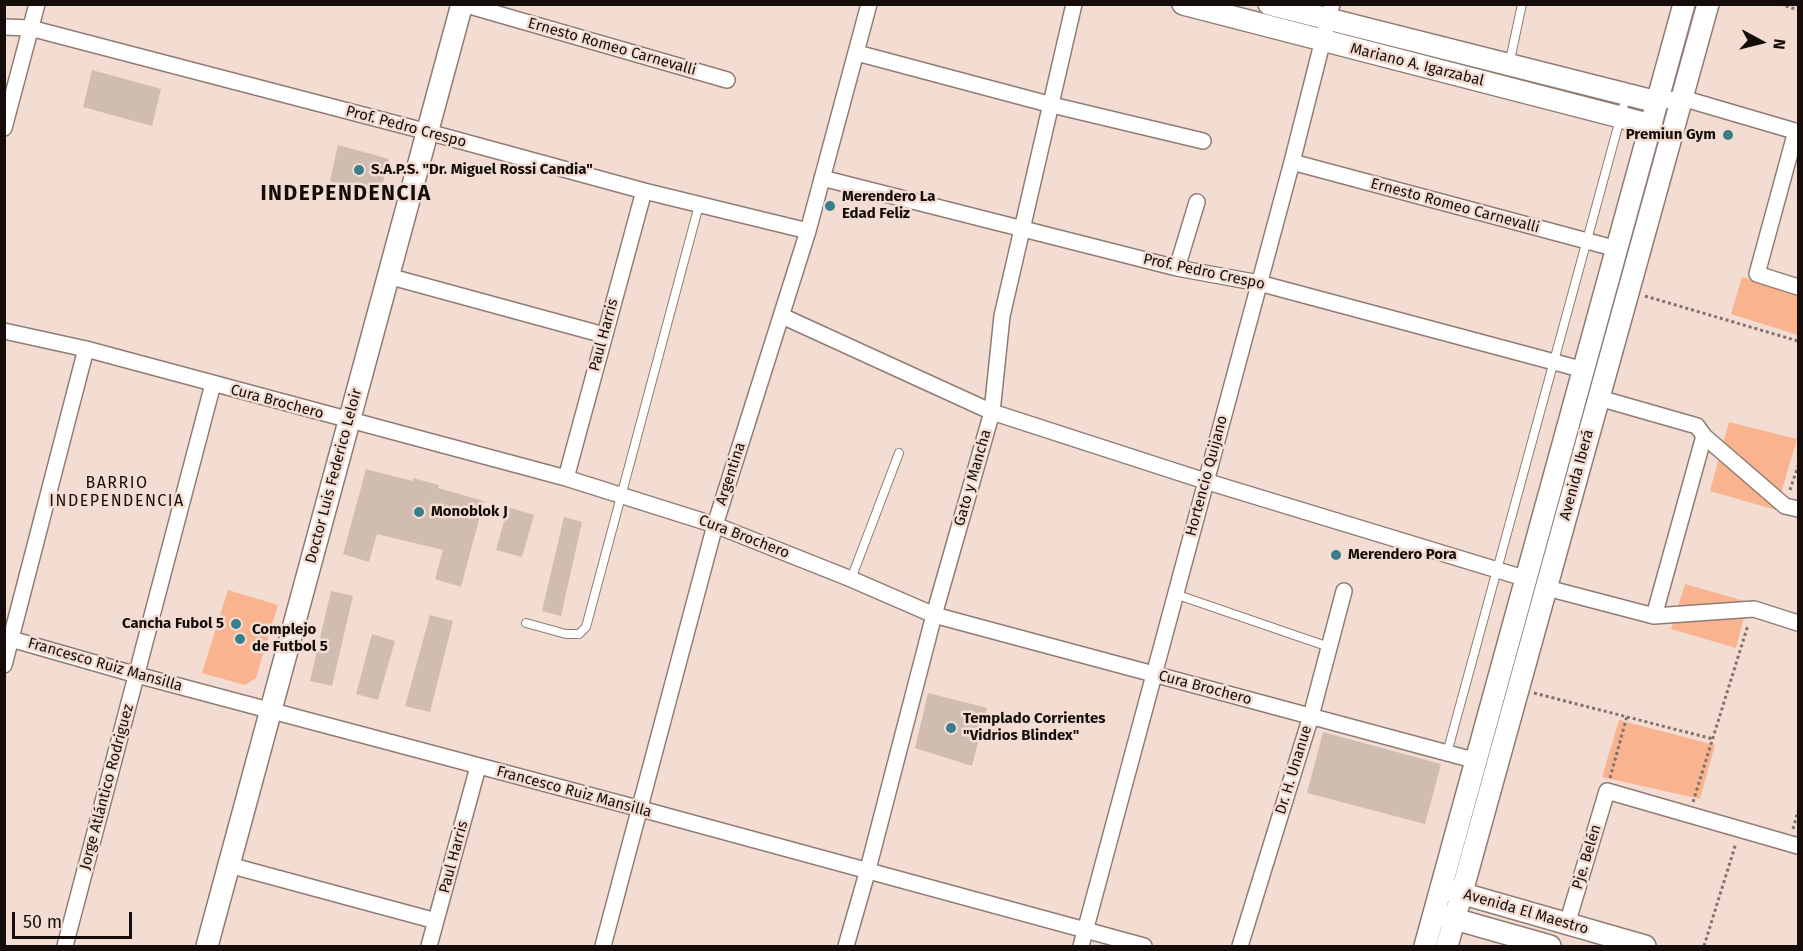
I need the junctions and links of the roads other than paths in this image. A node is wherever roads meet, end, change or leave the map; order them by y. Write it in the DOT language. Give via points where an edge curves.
graph roads {
  1 [pos="37,4"];
  2 [pos="462,4"];
  3 [pos="869,4"];
  4 [pos="1074,4"];
  5 [pos="1183,4"];
  6 [pos="1269,4"];
  7 [pos="1522,4"];
  8 [pos="1684,4"];
  9 [pos="1708,4"];
  10 [pos="1330,12"];
  11 [pos="4,27"];
  12 [pos="30,28"];
  13 [pos="1323,41"];
  14 [pos="857,53"];
  15 [pos="1509,66"];
  16 [pos="727,80"];
  17 [pos="1626,95"];
  18 [pos="1682,98"];
  19 [pos="1657,102"];
  20 [pos="1052,105"];
  21 [pos="1620,117"];
  22 [pos="1651,125"];
  23 [pos="4,128"];
  24 [pos="1673,131"];
  25 [pos="1797,131"];
  26 [pos="428,132"];
  27 [pos="1203,141"];
  28 [pos="1292,162"];
  29 [pos="822,178"];
  30 [pos="644,191"];
  31 [pos="1197,202"];
  32 [pos="699,205"];
  33 [pos="1022,227"];
  34 [pos="808,231"];
  35 [pos="1587,242"];
  36 [pos="1617,249"];
  37 [pos="1177,268"];
  38 [pos="388,276"];
  39 [pos="1259,284"];
  40 [pos="1798,287"];
  41 [pos="782,316"];
  42 [pos="4,331"];
  43 [pos="604,335"];
  44 [pos="86,349"];
  45 [pos="1554,362"];
  46 [pos="1584,370"];
  47 [pos="213,384"];
  48 [pos="1599,398"];
  49 [pos="992,412"];
  50 [pos="348,421"];
  51 [pos="1704,435"];
  52 [pos="899,453"];
  53 [pos="566,478"];
  54 [pos="1206,481"];
  55 [pos="623,496"];
  56 [pos="1792,507"];
  57 [pos="715,525"];
  58 [pos="1498,572"];
  59 [pos="851,579"];
  60 [pos="1527,579"];
  61 [pos="1546,588"];
  62 [pos="1344,591"];
  63 [pos="1175,594"];
  64 [pos="934,615"];
  65 [pos="1654,616"];
  66 [pos="526,623"];
  67 [pos="1798,623"];
  68 [pos="8,638"];
  69 [pos="1329,647"];
  70 [pos="4,665"];
  71 [pos="137,675"];
  72 [pos="1154,675"];
  73 [pos="272,711"];
  74 [pos="1311,716"];
  75 [pos="1447,753"];
  76 [pos="1477,762"];
  77 [pos="478,767"];
  78 [pos="640,809"];
  79 [pos="1798,846"];
  80 [pos="228,865"];
  81 [pos="867,873"];
  82 [pos="1442,888"];
  83 [pos="1462,893"];
  84 [pos="1435,913"];
  85 [pos="1455,919"];
  86 [pos="436,921"];
  87 [pos="1567,924"];
  88 [pos="1085,931"];
  89 [pos="65,946"];
  90 [pos="207,946"];
  91 [pos="429,946"];
  92 [pos="603,946"];
  93 [pos="846,946"];
  94 [pos="1081,946"];
  95 [pos="1143,946"];
  96 [pos="1240,946"];
  97 [pos="1425,946"];
  98 [pos="1447,946"];
  99 [pos="1550,946"];
  100 [pos="1645,946"];
  1 -- 12 [label="street"];
  2 -- 16 [label="street, Ernesto Romeo Carnevalli"];
  2 -- 26 [label="main road, Doctor Luis Federico Leloir"];
  3 -- 14 [label="street, Argentina"];
  4 -- 20 [label="street, Gato y Mancha"];
  5 -- 13 [label="main road, Mariano A. Igarzabal"];
  6 -- 10 [label="main road, Mariano A. Igarzabal"];
  7 -- 15 [label="lane"];
  8 -- 19 [label="main road, Avenida Iberá"];
  9 -- 18 [label="main road, Avenida Iberá"];
  10 -- 13 [label="street, Hortencio Quijano"];
  10 -- 15 [label="main road, Mariano A. Igarzabal"];
  11 -- 12 [label="street, Prof. Pedro Crespo"];
  12 -- 23 [label="street"];
  12 -- 26 [label="street, Prof. Pedro Crespo"];
  13 -- 21 [label="main road, Mariano A. Igarzabal"];
  13 -- 28 [label="street, Hortencio Quijano"];
  14 -- 20 [label="street"];
  14 -- 29 [label="street, Argentina"];
  15 -- 17 [label="main road, Mariano A. Igarzabal"];
  17 -- 19 [label="main road, Mariano A. Igarzabal"];
  17 -- 21 [label="lane"];
  18 -- 19 [label="street, Mariano A. Igarzabal"];
  18 -- 24 [label="main road, Avenida Iberá"];
  18 -- 25 [label="street"];
  19 -- 22 [label="main road, Avenida Iberá"];
  20 -- 27 [label="street"];
  20 -- 33 [label="street, Gato y Mancha"];
  21 -- 22 [label="main road, Mariano A. Igarzabal"];
  21 -- 35 [label="lane"];
  22 -- 24 [label="street"];
  22 -- 36 [label="main road, Avenida Iberá"];
  24 -- 48 [label="main road, Avenida Iberá"];
  25 -- 40 [label="street" via="1757,274"];
  26 -- 30 [label="street, Prof. Pedro Crespo"];
  26 -- 38 [label="main road, Doctor Luis Federico Leloir"];
  28 -- 35 [label="street, Ernesto Romeo Carnevalli"];
  28 -- 39 [label="street, Hortencio Quijano"];
  29 -- 33 [label="street, Prof. Pedro Crespo"];
  29 -- 34 [label="street, Argentina"];
  30 -- 32 [label="street, Prof. Pedro Crespo"];
  30 -- 43 [label="street, Paul Harris"];
  31 -- 37 [label="street"];
  32 -- 34 [label="street, Prof. Pedro Crespo"];
  32 -- 55 [label="lane"];
  33 -- 37 [label="street, Prof. Pedro Crespo"];
  33 -- 49 [label="street, Gato y Mancha" via="1002,316"];
  34 -- 41 [label="street, Argentina"];
  35 -- 36 [label="street, Ernesto Romeo Carnevalli"];
  35 -- 45 [label="lane"];
  36 -- 46 [label="main road, Avenida Iberá"];
  37 -- 39 [label="street, Prof. Pedro Crespo"];
  38 -- 43 [label="street"];
  38 -- 50 [label="main road, Doctor Luis Federico Leloir"];
  39 -- 45 [label="street, Prof. Pedro Crespo"];
  39 -- 54 [label="street, Hortencio Quijano"];
  41 -- 49 [label="street"];
  41 -- 57 [label="street, Argentina"];
  42 -- 44 [label="street, Cura Brochero"];
  43 -- 53 [label="street, Paul Harris"];
  44 -- 47 [label="street, Cura Brochero"];
  44 -- 68 [label="street"];
  45 -- 46 [label="street, Prof. Pedro Crespo"];
  45 -- 58 [label="lane"];
  46 -- 60 [label="main road, Avenida Iberá"];
  47 -- 50 [label="street, Cura Brochero"];
  47 -- 71 [label="street, Jorge Atlántico Rodriguez"];
  48 -- 51 [label="street" via="1697,426"];
  48 -- 61 [label="main road, Avenida Iberá"];
  49 -- 54 [label="street"];
  49 -- 64 [label="street, Gato y Mancha"];
  50 -- 53 [label="street, Cura Brochero"];
  50 -- 73 [label="main road, Doctor Luis Federico Leloir"];
  51 -- 56 [label="street"];
  51 -- 65 [label="street"];
  52 -- 59 [label="lane"];
  53 -- 55 [label="street, Cura Brochero"];
  54 -- 58 [label="street"];
  54 -- 63 [label="street, Hortencio Quijano"];
  55 -- 57 [label="street, Cura Brochero"];
  55 -- 66 [label="lane" via="586,627 579,634 566,634"];
  57 -- 59 [label="street, Cura Brochero"];
  57 -- 78 [label="street, Argentina"];
  58 -- 60 [label="street"];
  58 -- 75 [label="lane"];
  59 -- 64 [label="street, Cura Brochero"];
  60 -- 76 [label="main road, Avenida Iberá"];
  61 -- 65 [label="street"];
  61 -- 83 [label="main road, Avenida Iberá"];
  62 -- 69 [label="street, Dr. H. Unanue"];
  63 -- 69 [label="lane"];
  63 -- 72 [label="street, Hortencio Quijano"];
  64 -- 72 [label="street, Cura Brochero"];
  64 -- 81 [label="street, Gato y Mancha"];
  65 -- 67 [label="street" via="1754,609"];
  68 -- 70 [label="street"];
  68 -- 71 [label="street, Francesco Ruiz Mansilla"];
  69 -- 74 [label="street, Dr. H. Unanue"];
  71 -- 73 [label="street, Francesco Ruiz Mansilla"];
  71 -- 89 [label="street, Jorge Atlántico Rodriguez"];
  72 -- 74 [label="street, Cura Brochero"];
  72 -- 88 [label="street, Hortencio Quijano"];
  73 -- 77 [label="street, Francesco Ruiz Mansilla"];
  73 -- 80 [label="main road, Doctor Luis Federico Leloir"];
  74 -- 75 [label="street, Cura Brochero"];
  74 -- 96 [label="street, Dr. H. Unanue"];
  75 -- 76 [label="street, Cura Brochero"];
  76 -- 82 [label="main road, Avenida Iberá"];
  77 -- 78 [label="street, Francesco Ruiz Mansilla"];
  77 -- 86 [label="street, Paul Harris"];
  78 -- 81 [label="street, Francesco Ruiz Mansilla"];
  78 -- 92 [label="street, Argentina"];
  79 -- 87 [label="street, Pje. Belén" via="1607,791"];
  80 -- 86 [label="street"];
  80 -- 90 [label="main road, Doctor Luis Federico Leloir"];
  81 -- 88 [label="street, Francesco Ruiz Mansilla"];
  81 -- 93 [label="street, Gato y Mancha"];
  82 -- 83 [label="main road, Avenida El Maestro"];
  82 -- 84 [label="main road, Avenida Iberá"];
  83 -- 85 [label="main road, Avenida Iberá"];
  83 -- 87 [label="main road, Avenida El Maestro"];
  84 -- 85 [label="main road, Avenida El Maestro"];
  84 -- 97 [label="main road, Avenida Iberá"];
  85 -- 98 [label="main road, Avenida Iberá"];
  85 -- 99 [label="main road, Avenida El Maestro"];
  86 -- 91 [label="street, Paul Harris"];
  87 -- 100 [label="main road, Avenida El Maestro"];
  88 -- 94 [label="street, Hortencio Quijano"];
  88 -- 95 [label="street, Francesco Ruiz Mansilla"];
}
